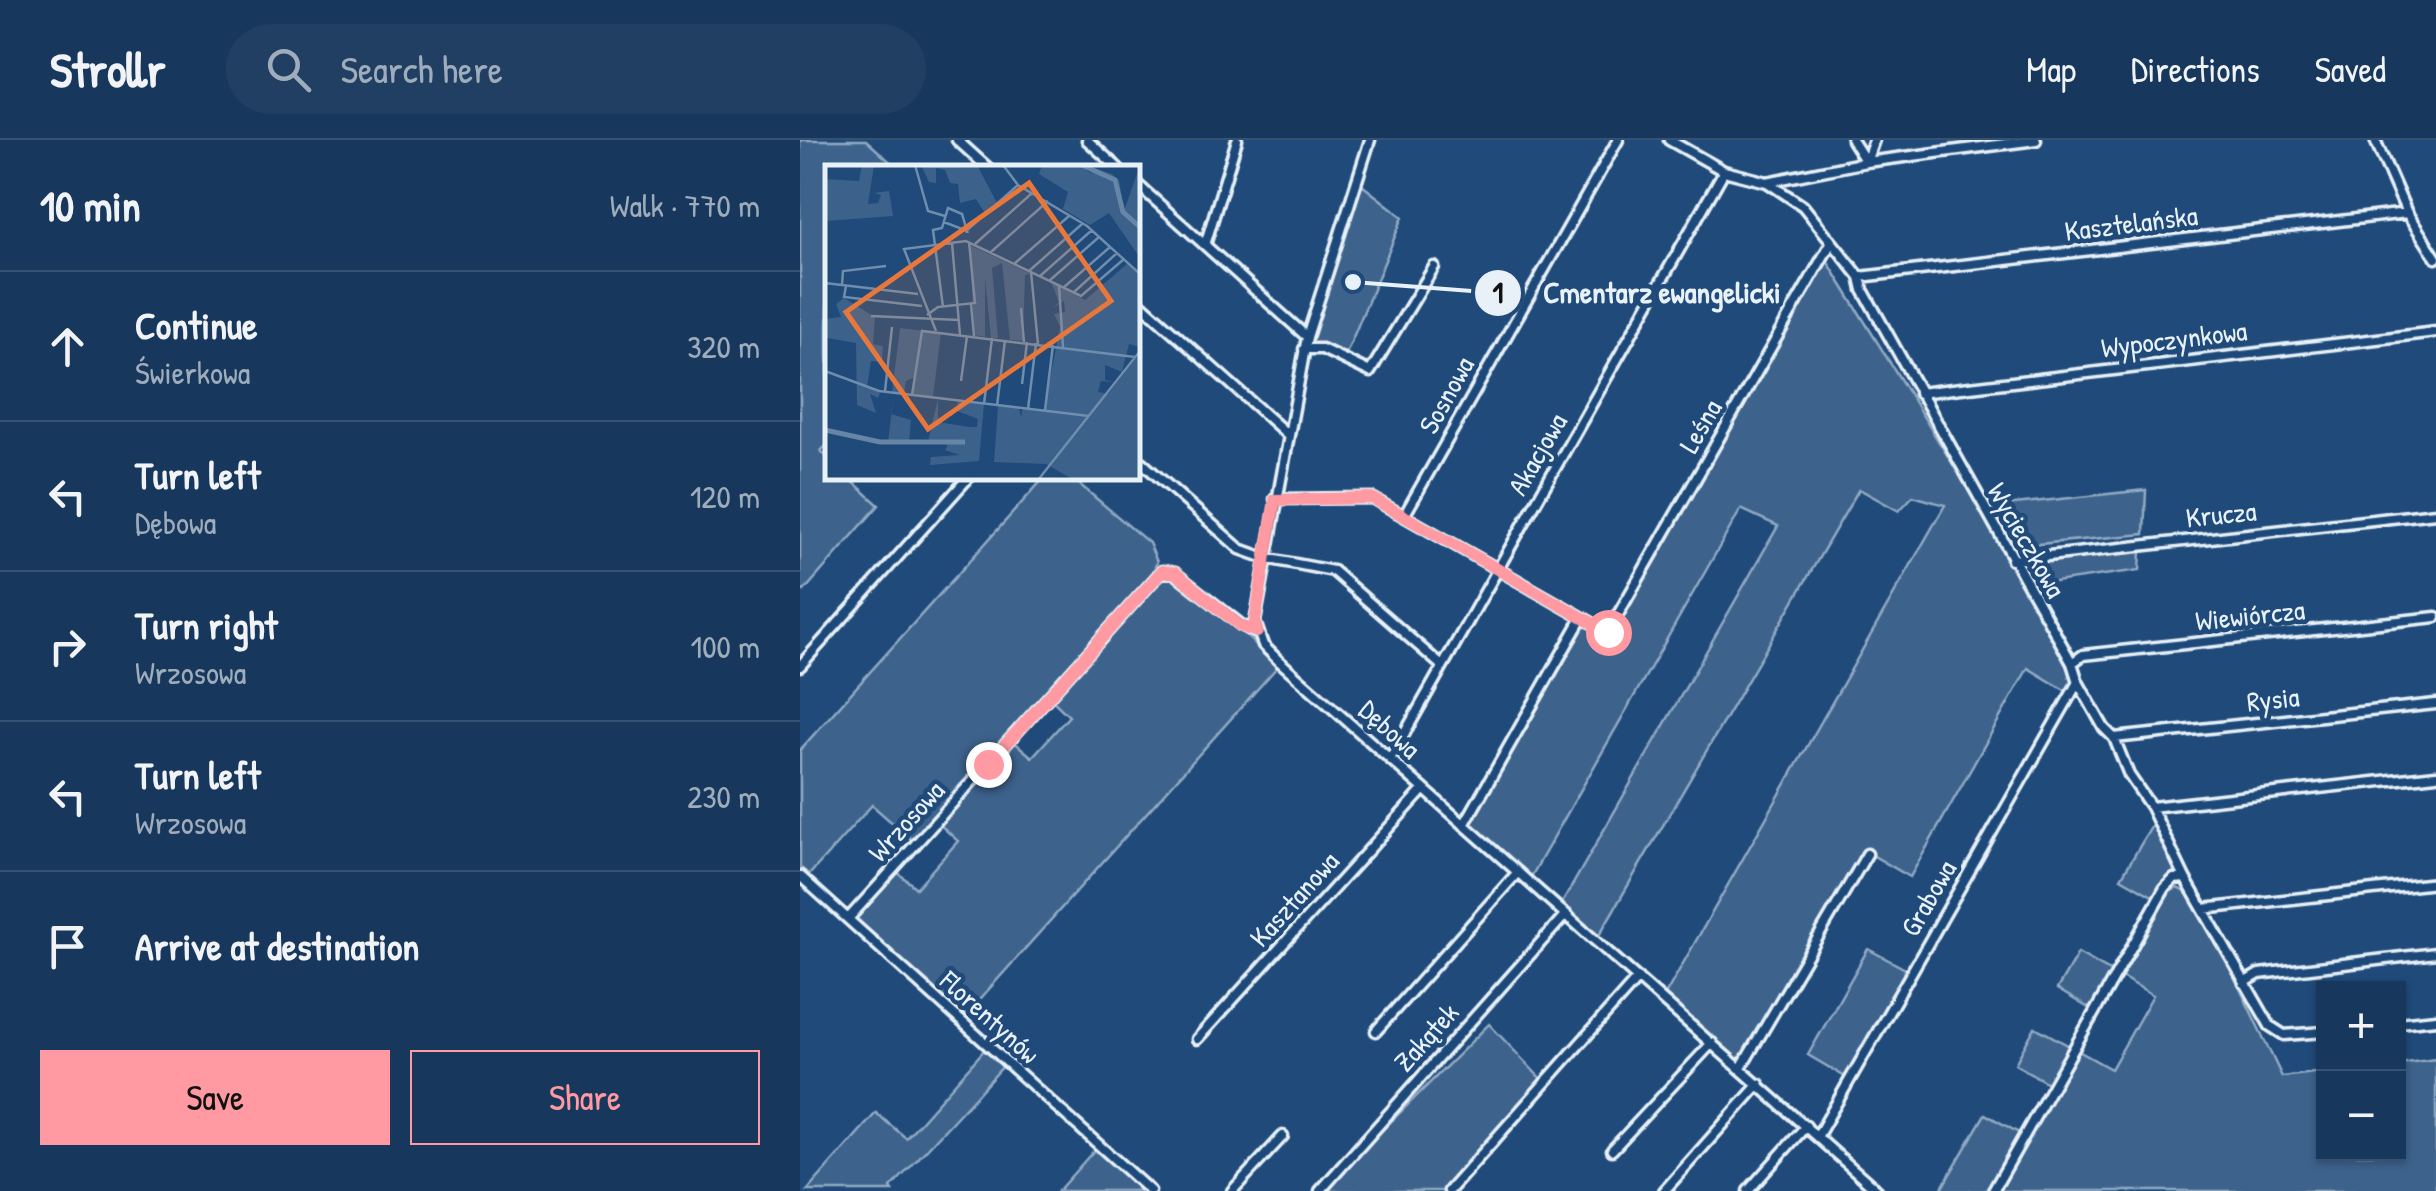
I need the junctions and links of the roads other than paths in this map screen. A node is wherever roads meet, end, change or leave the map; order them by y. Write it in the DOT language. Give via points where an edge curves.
graph roads {
  1 [pos="957,140"];
  2 [pos="1087,140"];
  3 [pos="1237,140"];
  4 [pos="1370,140"];
  5 [pos="1618,140"];
  6 [pos="1669,140"];
  7 [pos="1852,140"];
  8 [pos="1874,140"];
  9 [pos="1936,140"];
  10 [pos="2036,140"];
  11 [pos="2376,140"];
  12 [pos="1932,153"];
  13 [pos="1866,162"];
  14 [pos="985,165"];
  15 [pos="1115,165"];
  16 [pos="1724,171"];
  17 [pos="1767,182"];
  18 [pos="1140,187"];
  19 [pos="2407,213"];
  20 [pos="1831,243"];
  21 [pos="1205,245"];
  22 [pos="2436,258"];
  23 [pos="1434,267"];
  24 [pos="1860,277"];
  25 [pos="1140,302"];
  26 [pos="2436,332"];
  27 [pos="1307,337"];
  28 [pos="1304,349"];
  29 [pos="1918,392"];
  30 [pos="1288,434"];
  31 [pos="1140,461"];
  32 [pos="966,480"];
  33 [pos="1275,500"];
  34 [pos="2436,514"];
  35 [pos="1404,516"];
  36 [pos="1265,558"];
  37 [pos="2012,560"];
  38 [pos="1497,568"];
  39 [pos="2436,617"];
  40 [pos="1582,618"];
  41 [pos="1257,632"];
  42 [pos="2072,663"];
  43 [pos="800,666"];
  44 [pos="1442,666"];
  45 [pos="2078,682"];
  46 [pos="2436,704"];
  47 [pos="2114,738"];
  48 [pos="1390,759"];
  49 [pos="2436,775"];
  50 [pos="1424,789"];
  51 [pos="2151,807"];
  52 [pos="1464,824"];
  53 [pos="1867,854"];
  54 [pos="1518,872"];
  55 [pos="800,876"];
  56 [pos="2186,878"];
  57 [pos="2436,883"];
  58 [pos="2203,909"];
  59 [pos="1566,914"];
  60 [pos="848,919"];
  61 [pos="2436,952"];
  62 [pos="1638,978"];
  63 [pos="2244,983"];
  64 [pos="2436,1019"];
  65 [pos="2406,1022"];
  66 [pos="1376,1032"];
  67 [pos="2316,1033"];
  68 [pos="1197,1038"];
  69 [pos="1712,1042"];
  70 [pos="1741,1068"];
  71 [pos="1759,1084"];
  72 [pos="1806,1126"];
  73 [pos="1283,1136"];
  74 [pos="1817,1137"];
  75 [pos="1612,1150"];
  76 [pos="1150,1191"];
  77 [pos="1232,1191"];
  78 [pos="1320,1191"];
  79 [pos="1448,1191"];
  80 [pos="1664,1191"];
  81 [pos="1748,1191"];
  82 [pos="1878,1191"];
  83 [pos="1992,1191"];
  1 -- 14 [label="street"];
  2 -- 15 [label="street"];
  3 -- 21 [label="street"];
  4 -- 27 [label="street"];
  5 -- 35 [label="street, Sosnowa"];
  6 -- 16 [label="street, Wycieczkowa"];
  7 -- 13 [label="street"];
  8 -- 13 [label="street"];
  9 -- 12 [label="street"];
  10 -- 12 [label="street"];
  11 -- 19 [label="street"];
  12 -- 13 [label="street"];
  13 -- 17 [label="street"];
  16 -- 17 [label="street, Wycieczkowa"];
  16 -- 38 [label="street, Akacjowa"];
  17 -- 20 [label="street, Wycieczkowa" via="1803,206"];
  18 -- 21 [label="street"];
  19 -- 22 [label="street"];
  19 -- 24 [label="street, Kasztelańska"];
  20 -- 24 [label="street, Wycieczkowa"];
  20 -- 40 [label="street, Leśna" via="1608,632"];
  21 -- 27 [label="street"];
  23 -- 28 [label="street" via="1370,372 1322,349"];
  24 -- 29 [label="street, Wycieczkowa"];
  25 -- 30 [label="street"];
  26 -- 29 [label="street, Wypoczynkowa"];
  27 -- 28 [label="street"];
  28 -- 30 [label="street"];
  29 -- 37 [label="street, Wycieczkowa"];
  30 -- 33 [label="street"];
  31 -- 36 [label="street" via="1240,549"];
  32 -- 43 [label="street"];
  33 -- 35 [label="street" via="1372,498"];
  33 -- 36 [label="street"];
  34 -- 37 [label="street, Krucza"];
  35 -- 38 [label="street"];
  36 -- 41 [label="street"];
  36 -- 44 [label="street" via="1333,571"];
  37 -- 42 [label="street, Wycieczkowa"];
  38 -- 40 [label="street"];
  38 -- 44 [label="street, Akacjowa"];
  39 -- 42 [label="street, Wiewiórcza" via="2083,655"];
  40 -- 52 [label="street"];
  41 -- 48 [label="street, Dębowa" via="1278,660"];
  41 -- 60 [label="street, Wrzosowa" via="1240,626 1176,573 1162,571"];
  42 -- 45 [label="street, Wycieczkowa"];
  44 -- 48 [label="street, Akacjowa"];
  45 -- 47 [label="street, Wycieczkowa"];
  45 -- 74 [label="street, Grabowa"];
  46 -- 47 [label="street, Rysia"];
  47 -- 51 [label="street, Wycieczkowa"];
  48 -- 50 [label="street, Dębowa"];
  49 -- 51 [label="street"];
  50 -- 52 [label="street, Dębowa"];
  50 -- 68 [label="street, Kasztanowa"];
  51 -- 56 [label="street, Wycieczkowa"];
  52 -- 54 [label="street, Dębowa"];
  53 -- 70 [label="street"];
  54 -- 59 [label="street, Dębowa"];
  54 -- 66 [label="street"];
  55 -- 60 [label="street, Florentynów"];
  56 -- 58 [label="street, Wycieczkowa"];
  56 -- 83 [label="street" via="2165,888"];
  57 -- 58 [label="street"];
  58 -- 63 [label="street, Wycieczkowa"];
  59 -- 62 [label="street, Dębowa"];
  59 -- 78 [label="street, Zakątek"];
  60 -- 76 [label="street, Florentynów"];
  61 -- 63 [label="street" via="2259,974"];
  62 -- 69 [label="street, Dębowa"];
  62 -- 79 [label="street"];
  63 -- 67 [label="street, Wycieczkowa" via="2276,1032"];
  64 -- 65 [label="street"];
  69 -- 70 [label="street, Dębowa"];
  69 -- 75 [label="street"];
  70 -- 71 [label="street, Dębowa"];
  71 -- 72 [label="street, Dębowa"];
  71 -- 80 [label="street"];
  72 -- 74 [label="street, Dębowa"];
  72 -- 81 [label="street"];
  73 -- 77 [label="street"];
  74 -- 82 [label="street, Dębowa"];
}
